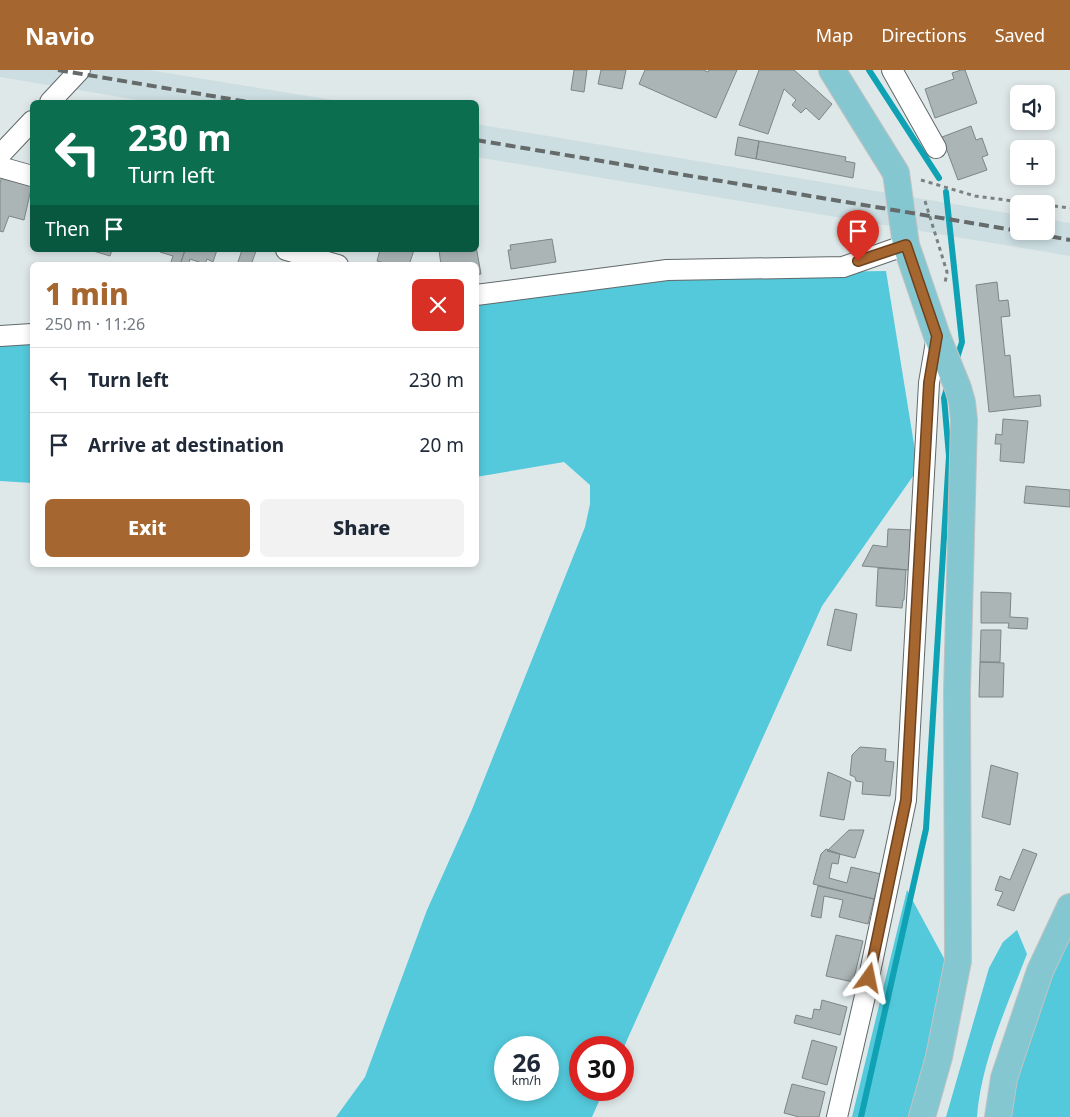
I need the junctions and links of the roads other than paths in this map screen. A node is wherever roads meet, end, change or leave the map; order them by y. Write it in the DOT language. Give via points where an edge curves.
graph roads {
  1 [pos="80,70"];
  2 [pos="832,70"];
  3 [pos="892,70"];
  4 [pos="52,100"];
  5 [pos="30,123"];
  6 [pos="936,148"];
  7 [pos="0,155"];
  8 [pos="0,167"];
  9 [pos="30,175"];
  10 [pos="906,245"];
  11 [pos="293,252"];
  12 [pos="328,262"];
  13 [pos="479,295"];
  14 [pos="30,334"];
  15 [pos="0,336"];
  16 [pos="941,345"];
  17 [pos="1070,908"];
  18 [pos="837,1117"];
  19 [pos="922,1117"];
  20 [pos="998,1117"];
  1 -- 4 [label="street"];
  2 -- 10 [label="main road" via="896,173"];
  3 -- 6 [label="street"];
  5 -- 7 [label="street"];
  8 -- 9 [label="street"];
  10 -- 13 [label="street" via="843,267 667,270"];
  10 -- 16 [label="main road"];
  11 -- 12 [label="street"];
  14 -- 15 [label="street"];
  16 -- 18 [label="street" via="929,383 906,800"];
  16 -- 19 [label="main road" via="958,388 964,420 957,691 958,961 939,1057"];
  17 -- 20 [label="main road" via="1040,971 1004,1078"];
}
